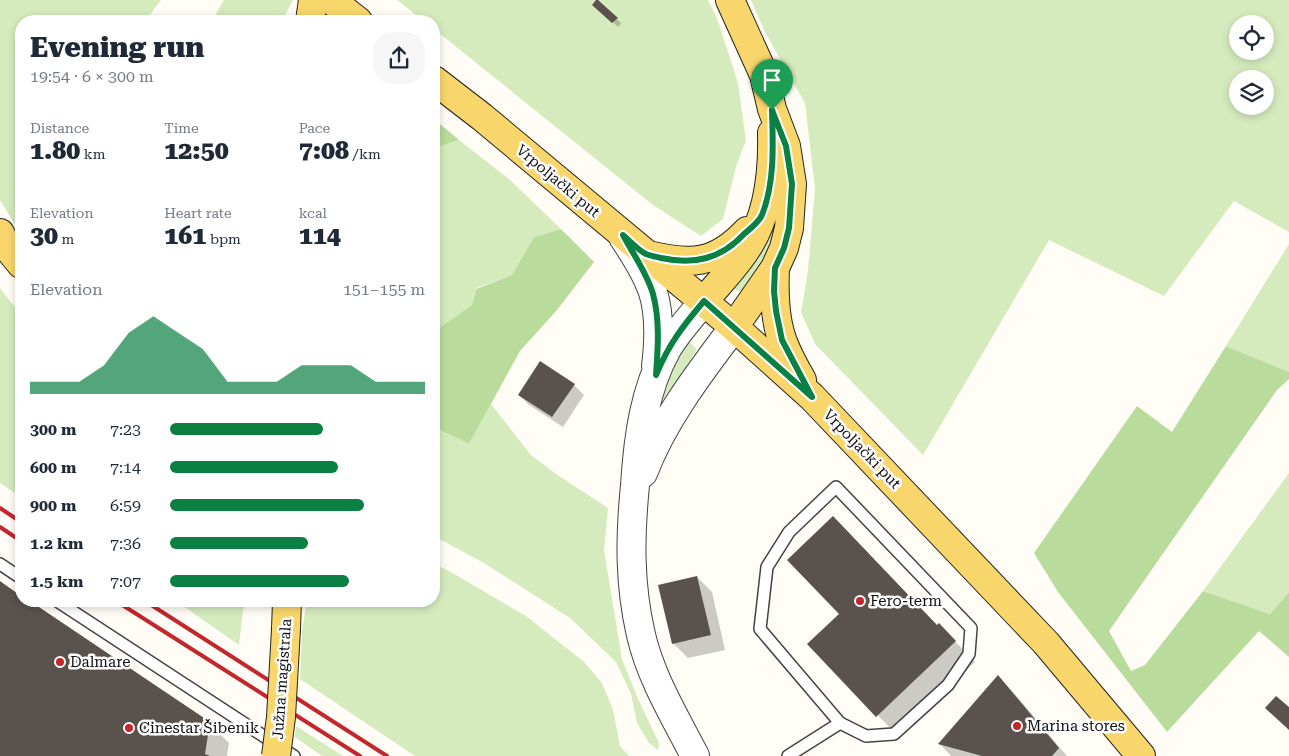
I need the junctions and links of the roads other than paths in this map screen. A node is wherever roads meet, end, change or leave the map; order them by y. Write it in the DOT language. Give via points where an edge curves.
graph roads {
  1 [pos="313,0"];
  2 [pos="331,0"];
  3 [pos="730,0"];
  4 [pos="311,15"];
  5 [pos="350,15"];
  6 [pos="440,85"];
  7 [pos="772,110"];
  8 [pos="761,217"];
  9 [pos="0,233"];
  10 [pos="623,235"];
  11 [pos="646,254"];
  12 [pos="15,257"];
  13 [pos="775,268"];
  14 [pos="704,301"];
  15 [pos="734,327"];
  16 [pos="656,375"];
  17 [pos="812,397"];
  18 [pos="634,498"];
  19 [pos="0,564"];
  20 [pos="15,574"];
  21 [pos="66,607"];
  22 [pos="287,607"];
  23 [pos="840,723"];
  24 [pos="276,756"];
  25 [pos="294,756"];
  26 [pos="695,756"];
  27 [pos="788,756"];
  28 [pos="1141,756"];
  1 -- 4 [label="main road"];
  2 -- 5 [label="main road"];
  3 -- 7 [label="main road" via="764,75"];
  6 -- 10 [label="main road, Vrpoljački put"];
  7 -- 8 [label="main road" via="773,150 767,198"];
  7 -- 13 [label="main road" via="786,146 792,184 789,228"];
  8 -- 11 [label="main road" via="736,243 710,258 691,261"];
  8 -- 14 [label="main road" via="748,248"];
  9 -- 12 [label="main road"];
  10 -- 11 [label="main road, Vrpoljački put"];
  10 -- 16 [label="street" via="653,293 658,320"];
  11 -- 14 [label="main road, Vrpoljački put"];
  13 -- 15 [label="main road"];
  13 -- 17 [label="main road" via="774,291 782,340"];
  14 -- 15 [label="main road, Vrpoljački put"];
  14 -- 16 [label="street" via="672,342"];
  15 -- 17 [label="main road, Vrpoljački put"];
  15 -- 18 [label="street" via="705,365 664,430"];
  16 -- 18 [label="street" via="644,416"];
  17 -- 28 [label="main road, Vrpoljački put" via="1046,643"];
  18 -- 26 [label="street" via="630,539 633,588 642,636 654,674"];
  19 -- 20 [label="lane"];
  21 -- 25 [label="lane"];
  22 -- 24 [label="main road, Južna magistrala, bridge"];
  23 -- 23 [label="lane" via="760,629 767,567 789,532 836,487 971,628 969,654 948,685 894,734 866,736"];
  23 -- 27 [label="lane"];
}
